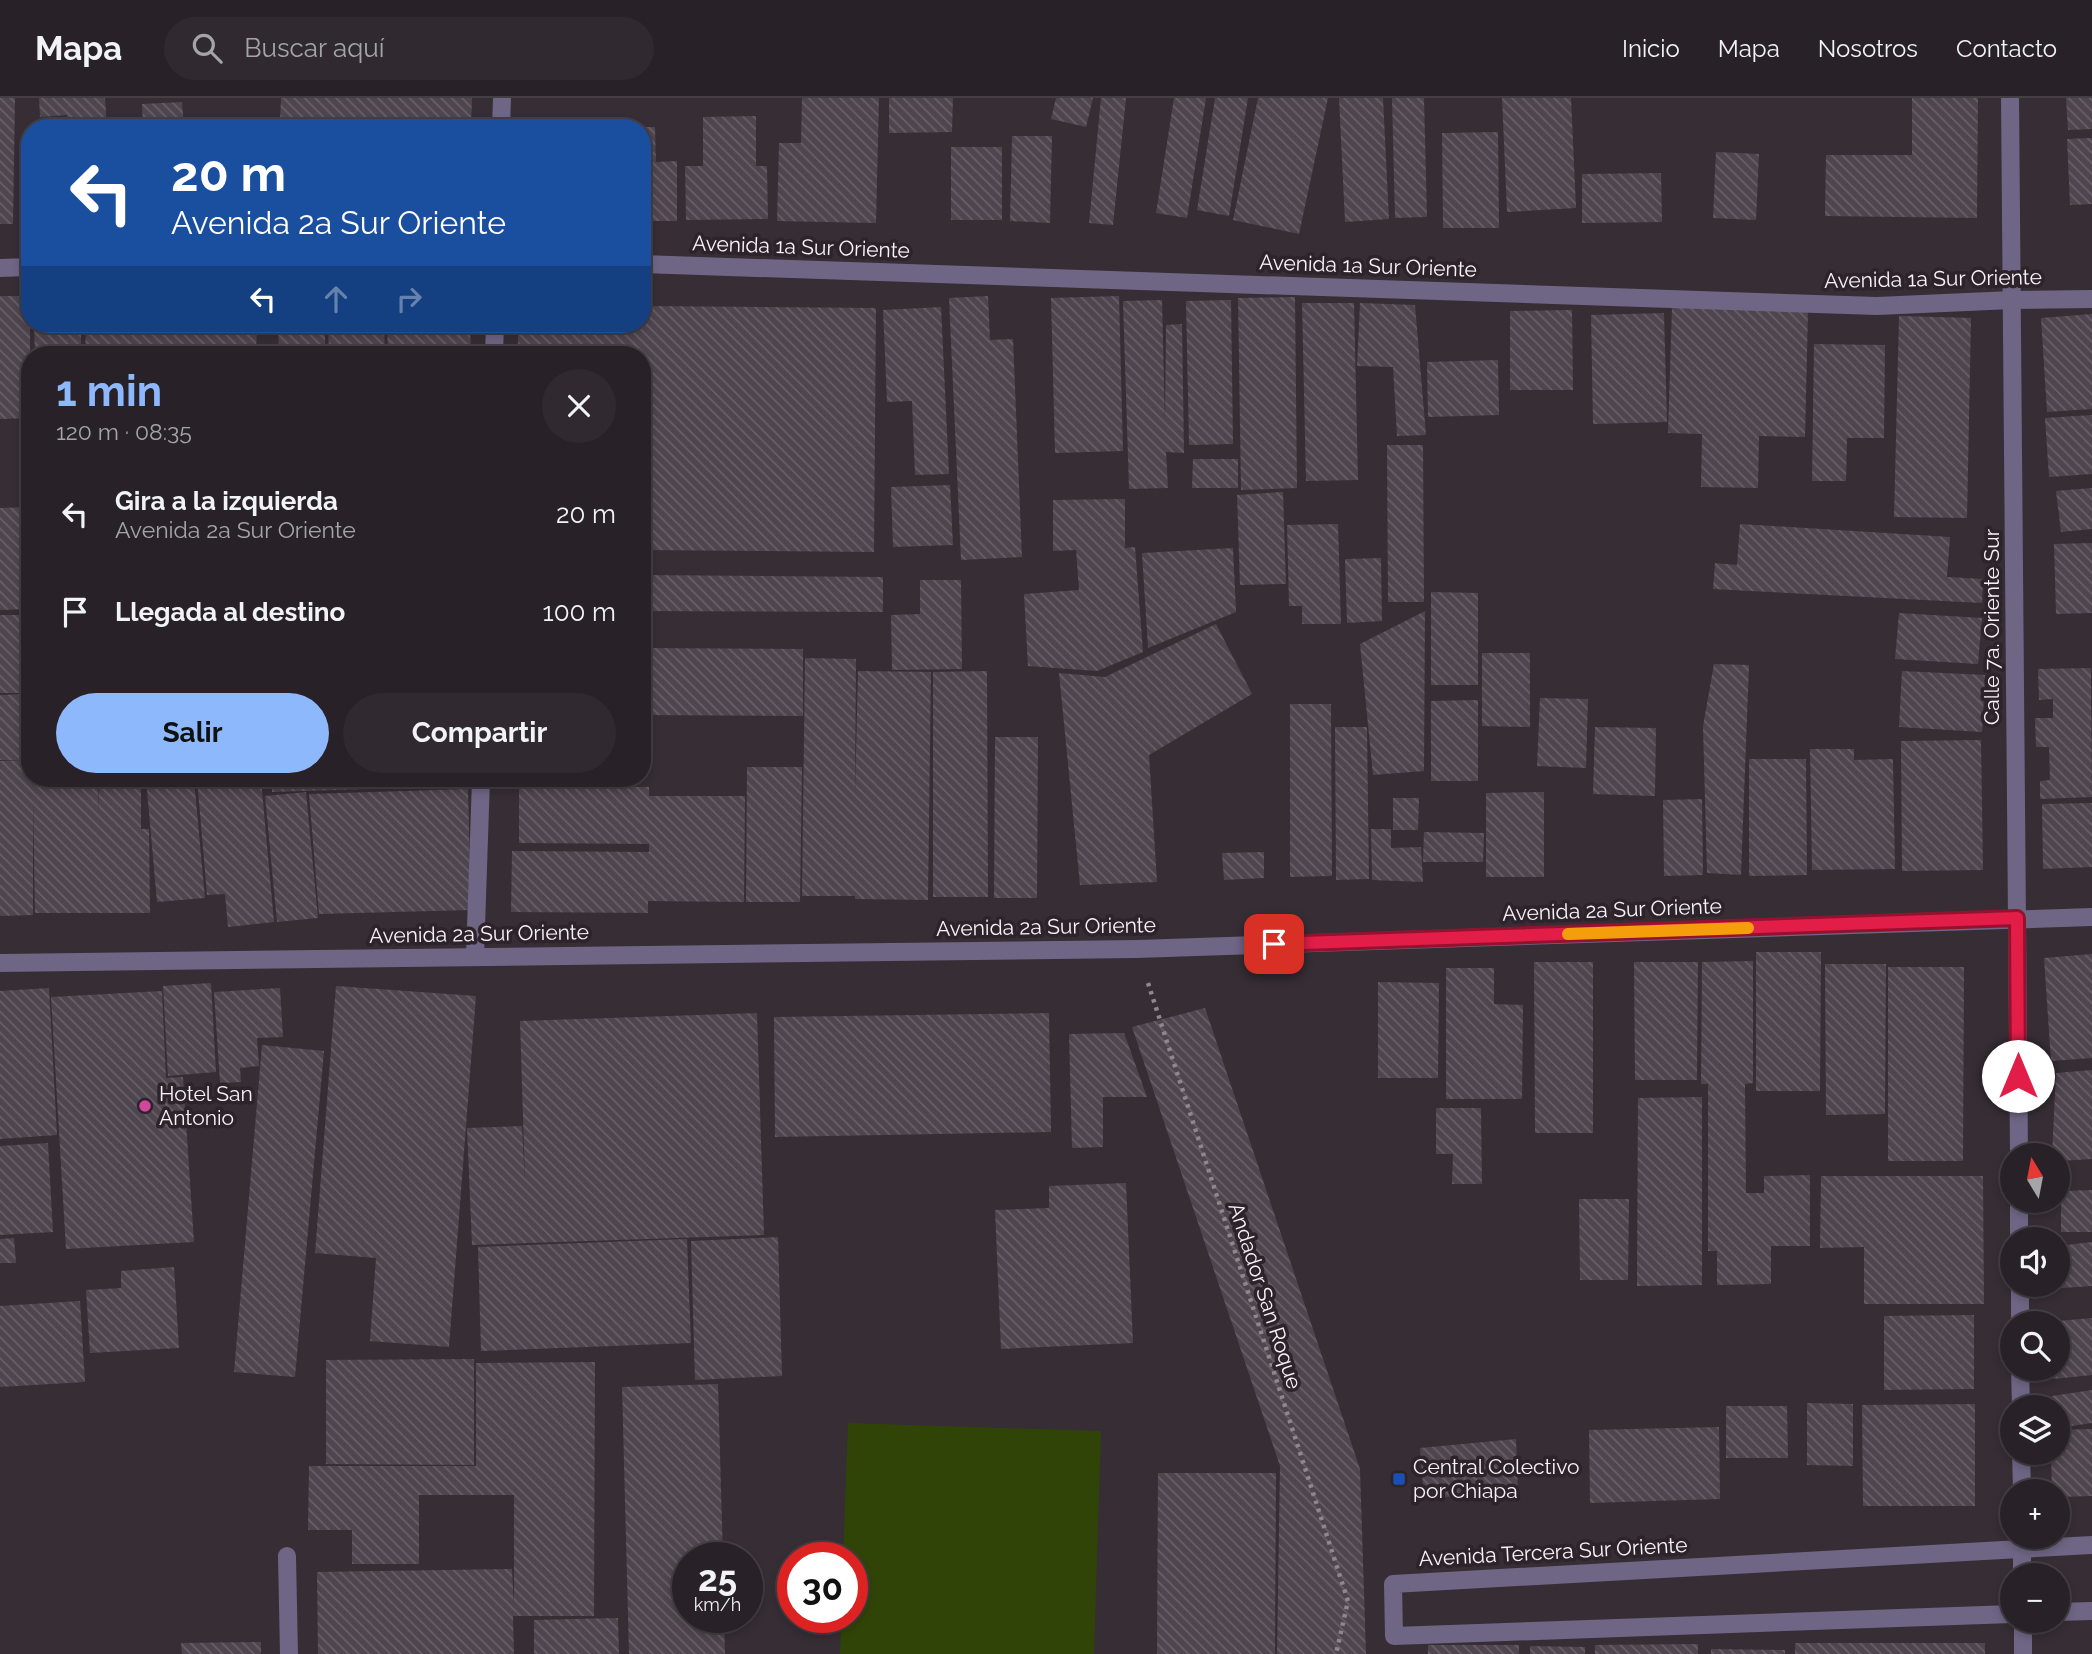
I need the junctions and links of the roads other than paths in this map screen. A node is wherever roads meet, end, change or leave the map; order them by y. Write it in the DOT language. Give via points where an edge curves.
graph roads {
  1 [pos="502,98"];
  2 [pos="2010,98"];
  3 [pos="501,119"];
  4 [pos="651,264"];
  5 [pos="0,268"];
  6 [pos="21,268"];
  7 [pos="2092,299"];
  8 [pos="2012,300"];
  9 [pos="481,787"];
  10 [pos="2092,916"];
  11 [pos="2017,918"];
  12 [pos="475,957"];
  13 [pos="0,963"];
  14 [pos="2019,1143"];
  15 [pos="2000,1544"];
  16 [pos="2070,1544"];
  17 [pos="2092,1545"];
  18 [pos="287,1556"];
  19 [pos="2092,1611"];
  20 [pos="2070,1612"];
  21 [pos="2000,1614"];
  22 [pos="2023,1633"];
  23 [pos="289,1654"];
  24 [pos="2023,1654"];
  1 -- 3 [label="street"];
  2 -- 8 [label="street, Calle 7a. Oriente Sur"];
  4 -- 8 [label="street, Avenida 1a Sur Oriente" via="1877,306"];
  5 -- 6 [label="street"];
  7 -- 8 [label="street, Avenida 1a Sur Oriente"];
  8 -- 11 [label="street, Calle 7a. Oriente Sur"];
  9 -- 12 [label="street"];
  10 -- 11 [label="street, Avenida 2a Sur Oriente"];
  11 -- 12 [label="street, Avenida 2a Sur Oriente" via="1137,949"];
  11 -- 14 [label="street, Calle 7a. Oriente Sur"];
  12 -- 13 [label="street, Avenida 2a Sur Oriente"];
  15 -- 21 [label="street, Avenida Tercera Sur Oriente" via="1393,1584 1394,1636"];
  16 -- 17 [label="street, Avenida Tercera Sur Oriente"];
  18 -- 23 [label="street"];
  19 -- 20 [label="street"];
  22 -- 24 [label="street"];
}
